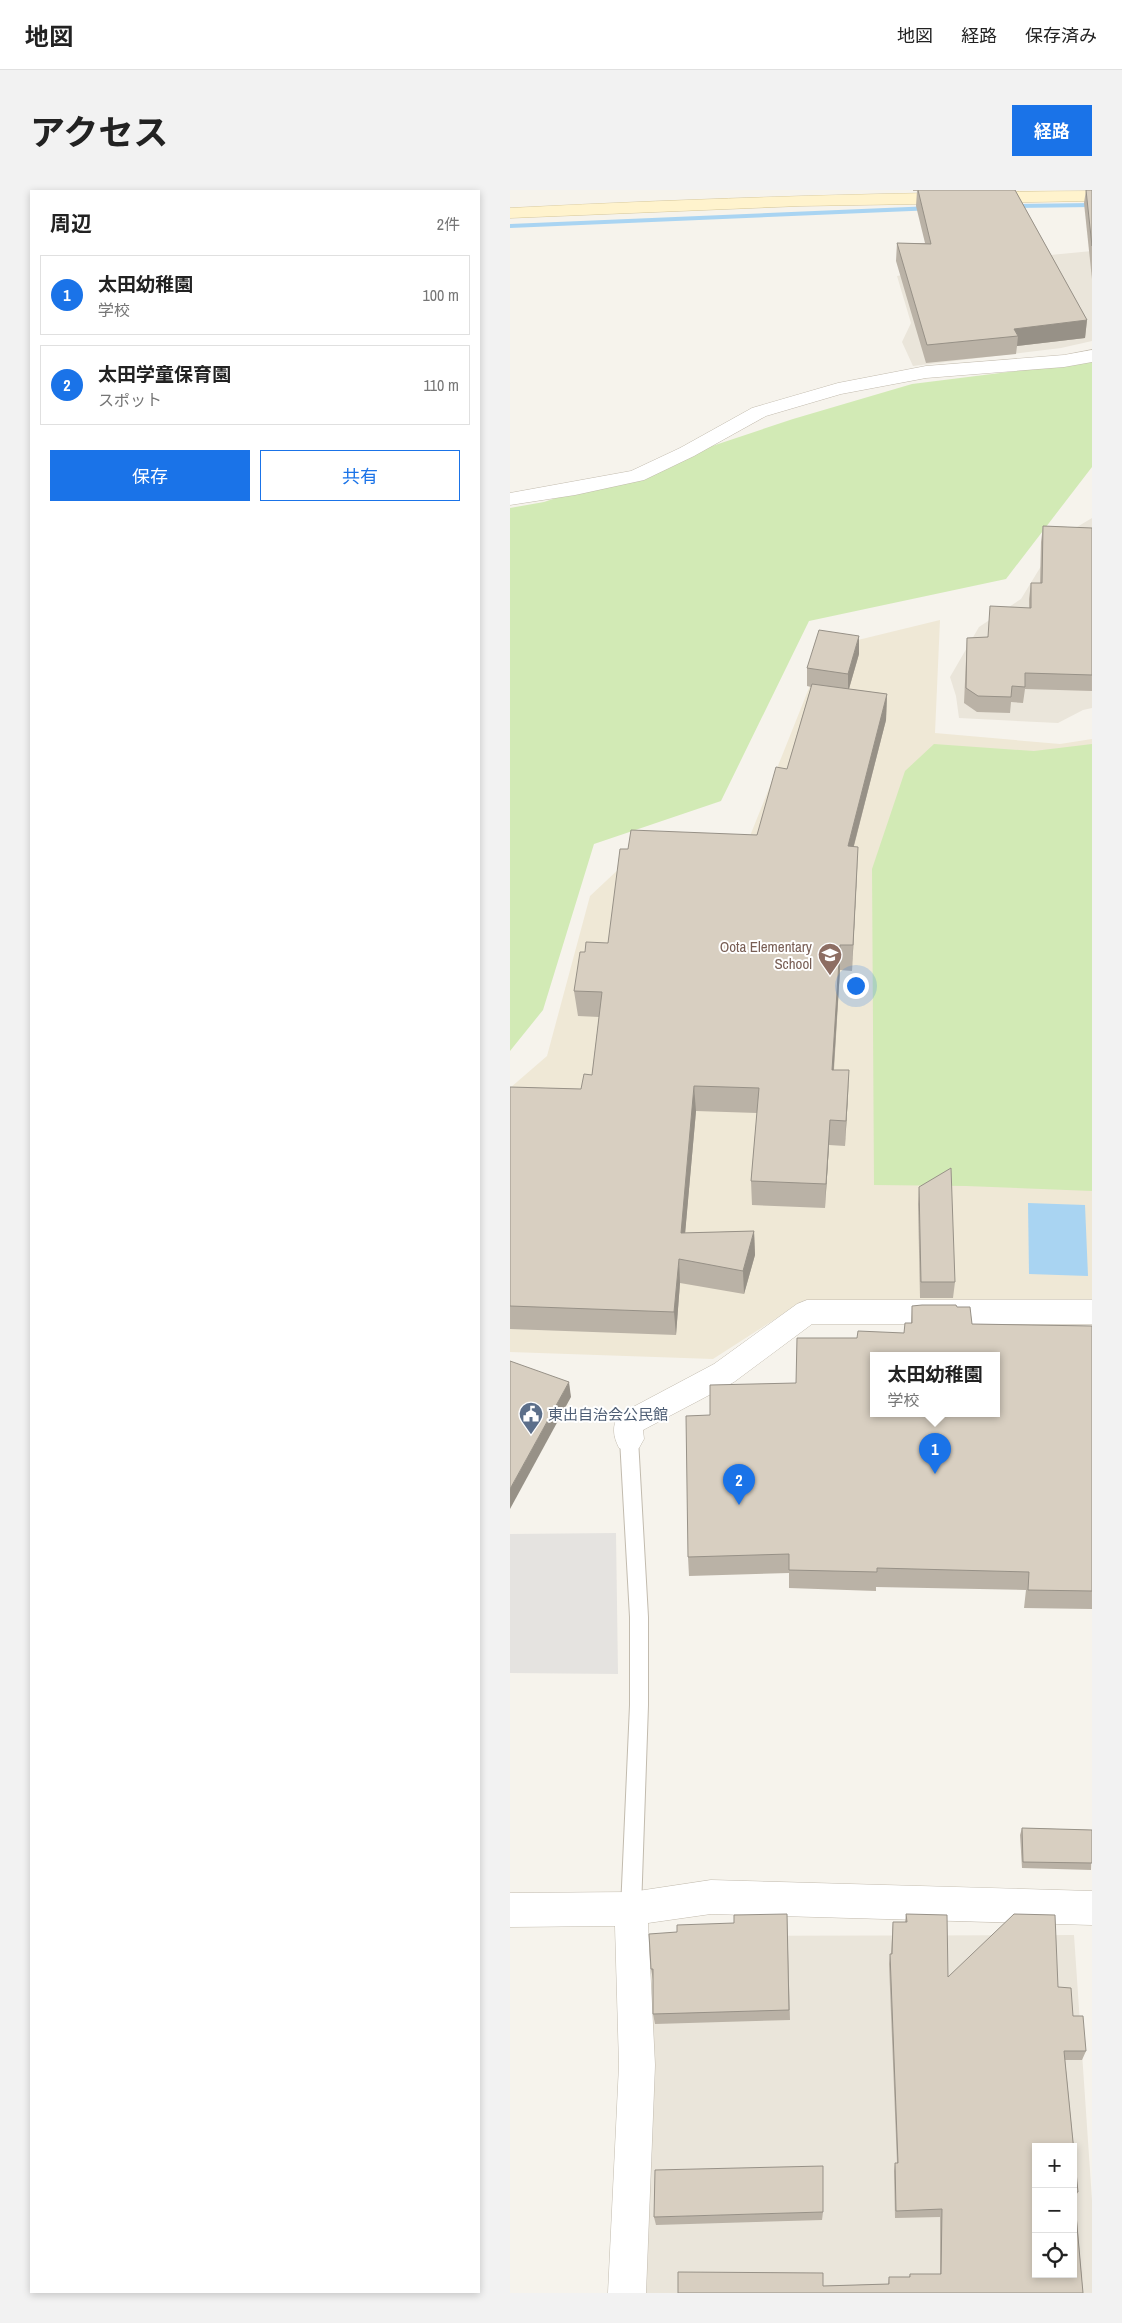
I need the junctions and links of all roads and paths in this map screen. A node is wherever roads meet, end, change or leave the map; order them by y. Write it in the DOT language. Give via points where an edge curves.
graph roads {
  1 [pos="1092,196"];
  2 [pos="510,213"];
  3 [pos="1092,356"];
  4 [pos="510,499"];
  5 [pos="1092,1312"];
  6 [pos="629,1439"];
  7 [pos="1092,1908"];
  8 [pos="631,1909"];
  9 [pos="510,1910"];
  10 [pos="627,2293"];
  1 -- 2 [label="street" via="926,196"];
  3 -- 4 [label="street" via="926,372 838,389 759,412 636,476"];
  5 -- 6 [label="street" via="808,1312 724,1373 628,1424"];
  6 -- 8 [label="lane" via="639,1637"];
  7 -- 8 [label="street" via="711,1898"];
  8 -- 9 [label="street"];
  8 -- 10 [label="street" via="637,2065"];
}
